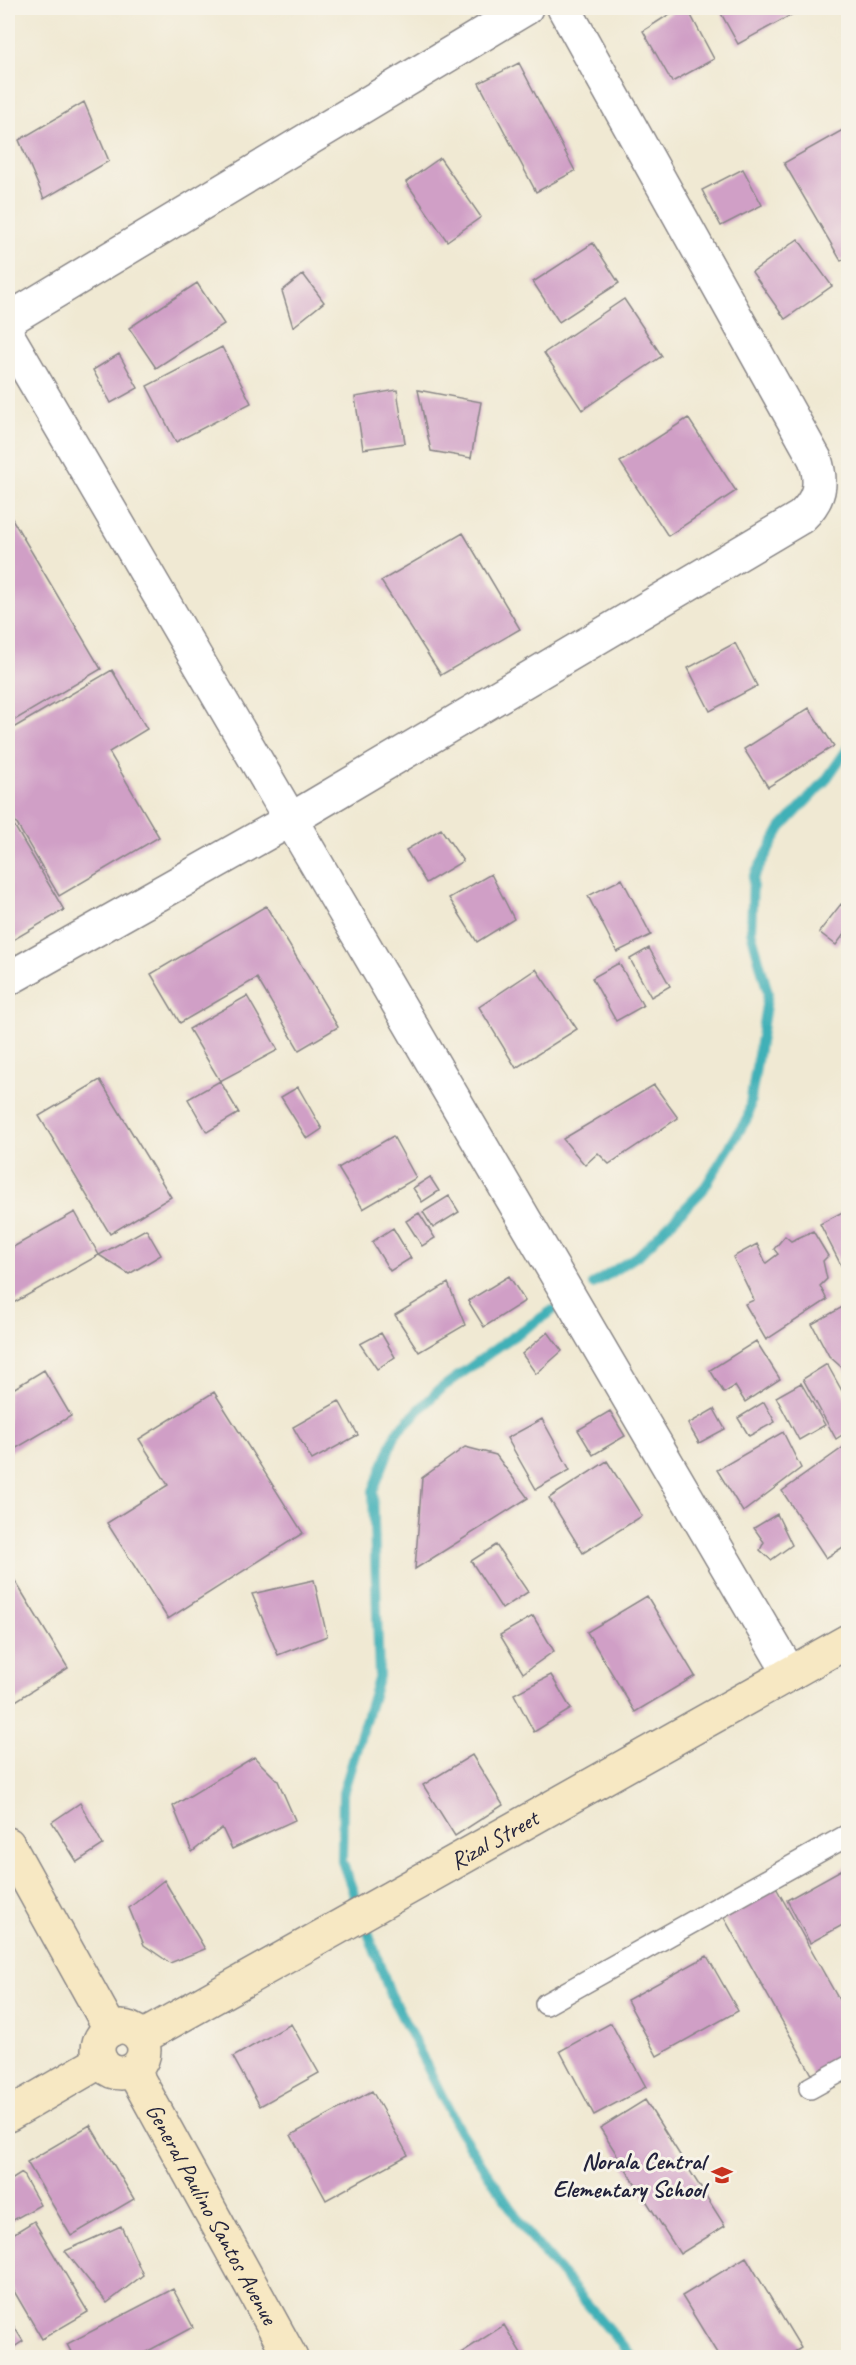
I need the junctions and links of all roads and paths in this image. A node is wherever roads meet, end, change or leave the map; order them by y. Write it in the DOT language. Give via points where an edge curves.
graph roads {
  1 [pos="526,8"];
  2 [pos="564,8"];
  3 [pos="8,320"];
  4 [pos="8,336"];
  5 [pos="290,820"];
  6 [pos="8,979"];
  7 [pos="849,1641"];
  8 [pos="790,1674"];
  9 [pos="849,1835"];
  10 [pos="8,1844"];
  11 [pos="546,2004"];
  12 [pos="126,2034"];
  13 [pos="101,2061"];
  14 [pos="849,2067"];
  15 [pos="133,2070"];
  16 [pos="810,2088"];
  17 [pos="8,2115"];
  18 [pos="291,2358"];
  1 -- 3 [label="street"];
  2 -- 5 [label="street" via="814,459 820,475 820,492 801,517"];
  4 -- 5 [label="street"];
  5 -- 6 [label="street"];
  5 -- 8 [label="street"];
  7 -- 8 [label="main road, Rizal Street"];
  8 -- 12 [label="main road, Rizal Street" via="316,1939"];
  9 -- 11 [label="lane"];
  10 -- 12 [label="main road"];
  12 -- 13 [label="main road" via="101,2040"];
  12 -- 15 [label="main road" via="143,2059"];
  13 -- 15 [label="main road" via="119,2073"];
  13 -- 17 [label="main road"];
  14 -- 16 [label="lane"];
  15 -- 18 [label="main road, General Paulino Santos Avenue"];
}
